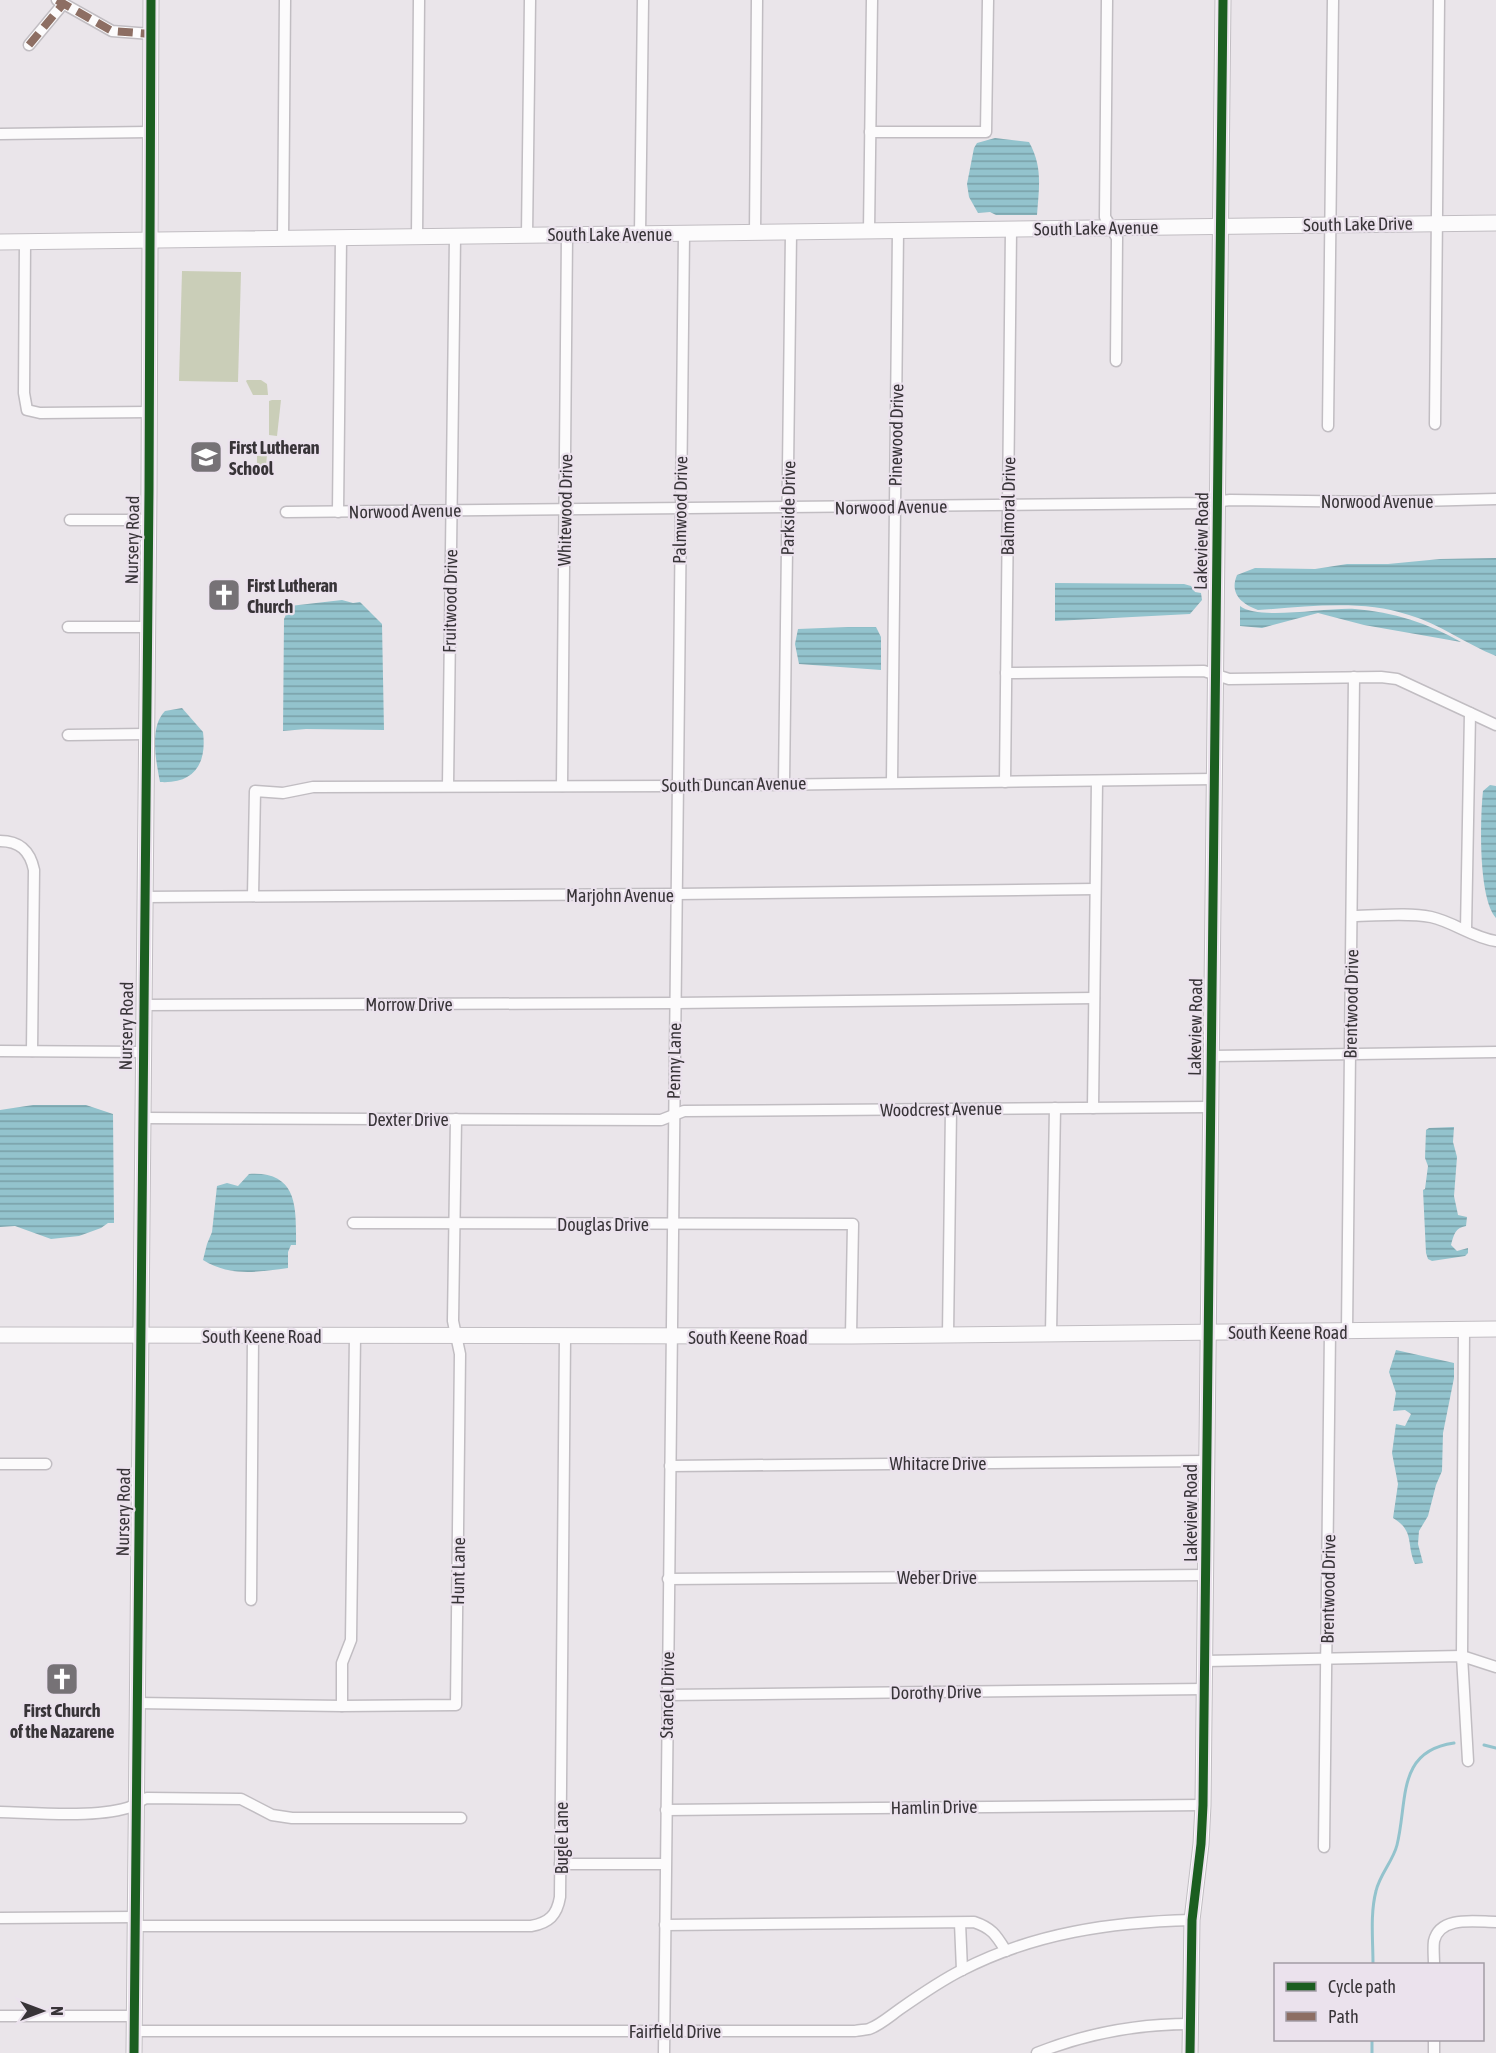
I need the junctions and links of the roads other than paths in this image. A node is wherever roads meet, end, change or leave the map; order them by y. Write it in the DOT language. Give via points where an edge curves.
graph roads {
  1 [pos="151,0"];
  2 [pos="285,0"];
  3 [pos="419,0"];
  4 [pos="530,0"];
  5 [pos="643,0"];
  6 [pos="757,0"];
  7 [pos="872,0"];
  8 [pos="988,0"];
  9 [pos="1107,0"];
  10 [pos="1223,0"];
  11 [pos="1333,0"];
  12 [pos="1439,0"];
  13 [pos="60,2"];
  14 [pos="151,34"];
  15 [pos="29,45"];
  16 [pos="150,132"];
  17 [pos="870,132"];
  18 [pos="0,134"];
  19 [pos="1496,223"];
  20 [pos="1438,224"];
  21 [pos="1329,225"];
  22 [pos="1220,226"];
  23 [pos="1111,228"];
  24 [pos="1011,230"];
  25 [pos="869,231"];
  26 [pos="898,231"];
  27 [pos="755,233"];
  28 [pos="791,233"];
  29 [pos="640,234"];
  30 [pos="684,234"];
  31 [pos="527,235"];
  32 [pos="567,235"];
  33 [pos="417,237"];
  34 [pos="454,237"];
  35 [pos="341,238"];
  36 [pos="283,239"];
  37 [pos="150,240"];
  38 [pos="0,242"];
  39 [pos="25,242"];
  40 [pos="1116,361"];
  41 [pos="149,412"];
  42 [pos="1435,424"];
  43 [pos="1328,426"];
  44 [pos="1496,499"];
  45 [pos="1218,502"];
  46 [pos="1008,506"];
  47 [pos="895,507"];
  48 [pos="788,508"];
  49 [pos="680,509"];
  50 [pos="565,510"];
  51 [pos="452,511"];
  52 [pos="286,512"];
  53 [pos="338,512"];
  54 [pos="70,520"];
  55 [pos="148,520"];
  56 [pos="68,627"];
  57 [pos="147,627"];
  58 [pos="1006,673"];
  59 [pos="1216,675"];
  60 [pos="1354,677"];
  61 [pos="1470,713"];
  62 [pos="1496,725"];
  63 [pos="146,734"];
  64 [pos="68,735"];
  65 [pos="1214,779"];
  66 [pos="1097,781"];
  67 [pos="892,782"];
  68 [pos="1005,782"];
  69 [pos="784,783"];
  70 [pos="448,786"];
  71 [pos="562,786"];
  72 [pos="677,786"];
  73 [pos="0,841"];
  74 [pos="1095,889"];
  75 [pos="676,894"];
  76 [pos="254,896"];
  77 [pos="144,897"];
  78 [pos="1352,916"];
  79 [pos="1466,930"];
  80 [pos="1496,941"];
  81 [pos="1094,998"];
  82 [pos="675,1003"];
  83 [pos="143,1005"];
  84 [pos="0,1051"];
  85 [pos="32,1051"];
  86 [pos="142,1052"];
  87 [pos="1496,1053"];
  88 [pos="1350,1054"];
  89 [pos="1212,1056"];
  90 [pos="1210,1107"];
  91 [pos="1054,1108"];
  92 [pos="1093,1108"];
  93 [pos="951,1109"];
  94 [pos="673,1115"];
  95 [pos="142,1118"];
  96 [pos="456,1119"];
  97 [pos="353,1223"];
  98 [pos="454,1224"];
  99 [pos="672,1224"];
  100 [pos="1496,1329"];
  101 [pos="1464,1330"];
  102 [pos="1330,1331"];
  103 [pos="1347,1331"];
  104 [pos="1208,1332"];
  105 [pos="1051,1334"];
  106 [pos="0,1335"];
  107 [pos="948,1335"];
  108 [pos="141,1336"];
  109 [pos="253,1336"];
  110 [pos="356,1336"];
  111 [pos="851,1336"];
  112 [pos="456,1337"];
  113 [pos="565,1337"];
  114 [pos="671,1337"];
  115 [pos="1207,1461"];
  116 [pos="0,1464"];
  117 [pos="46,1464"];
  118 [pos="670,1466"];
  119 [pos="1206,1575"];
  120 [pos="668,1579"];
  121 [pos="251,1600"];
  122 [pos="1462,1656"];
  123 [pos="1327,1659"];
  124 [pos="1205,1661"];
  125 [pos="1496,1667"];
  126 [pos="1205,1689"];
  127 [pos="666,1695"];
  128 [pos="138,1703"];
  129 [pos="342,1706"];
  130 [pos="1467,1761"];
  131 [pos="137,1802"];
  132 [pos="1203,1805"];
  133 [pos="666,1810"];
  134 [pos="0,1812"];
  135 [pos="461,1818"];
  136 [pos="1324,1847"];
  137 [pos="560,1864"];
  138 [pos="665,1864"];
  139 [pos="0,1918"];
  140 [pos="1192,1920"];
  141 [pos="135,1922"];
  142 [pos="1496,1922"];
  143 [pos="960,1923"];
  144 [pos="665,1925"];
  145 [pos="1006,1952"];
  146 [pos="1434,1963"];
  147 [pos="962,1970"];
  148 [pos="0,2016"];
  149 [pos="134,2023"];
  150 [pos="1190,2024"];
  151 [pos="664,2030"];
  152 [pos="134,2053"];
  153 [pos="664,2053"];
  154 [pos="1037,2053"];
  155 [pos="1190,2053"];
  1 -- 14 [label="street, Nursery Road"];
  2 -- 36 [label="street"];
  3 -- 33 [label="street"];
  4 -- 31 [label="street"];
  5 -- 29 [label="street"];
  6 -- 27 [label="street"];
  7 -- 17 [label="street"];
  8 -- 17 [label="street" via="986,132"];
  9 -- 23 [label="street" via="1105,217"];
  10 -- 22 [label="street, Lakeview Road"];
  11 -- 21 [label="street"];
  12 -- 20 [label="street"];
  13 -- 14 [label="street" via="112,31"];
  13 -- 15 [label="street"];
  14 -- 16 [label="street, Nursery Road"];
  16 -- 18 [label="street"];
  16 -- 37 [label="street, Nursery Road"];
  17 -- 25 [label="street"];
  19 -- 20 [label="street, South Lake Drive"];
  20 -- 21 [label="street, South Lake Drive"];
  20 -- 42 [label="street"];
  21 -- 22 [label="street, South Lake Drive"];
  21 -- 43 [label="street"];
  22 -- 23 [label="street, South Lake Avenue"];
  22 -- 45 [label="street, Lakeview Road"];
  23 -- 24 [label="street, South Lake Avenue"];
  23 -- 40 [label="street" via="1117,238"];
  24 -- 26 [label="street, South Lake Avenue"];
  24 -- 46 [label="street, Balmoral Drive"];
  25 -- 26 [label="street, South Lake Avenue"];
  25 -- 28 [label="street, South Lake Avenue"];
  26 -- 47 [label="street, Pinewood Drive"];
  27 -- 28 [label="street, South Lake Avenue"];
  27 -- 30 [label="street, South Lake Avenue"];
  28 -- 48 [label="street, Parkside Drive"];
  29 -- 30 [label="street, South Lake Avenue"];
  29 -- 32 [label="street, South Lake Avenue"];
  30 -- 49 [label="street, Palmwood Drive"];
  31 -- 32 [label="street, South Lake Avenue"];
  31 -- 34 [label="street, South Lake Avenue"];
  32 -- 50 [label="street, Whitewood Drive"];
  33 -- 34 [label="street, South Lake Avenue"];
  33 -- 35 [label="street, South Lake Avenue"];
  34 -- 51 [label="street, Fruitwood Drive"];
  35 -- 36 [label="street, South Lake Avenue"];
  35 -- 53 [label="street"];
  36 -- 37 [label="street, South Lake Avenue"];
  37 -- 39 [label="street, South Lake Avenue"];
  37 -- 41 [label="street, Nursery Road"];
  38 -- 39 [label="street, South Lake Avenue"];
  39 -- 41 [label="street" via="27,410"];
  41 -- 55 [label="street, Nursery Road"];
  44 -- 45 [label="street, Norwood Avenue"];
  45 -- 46 [label="street, Norwood Avenue"];
  45 -- 59 [label="street, Lakeview Road"];
  46 -- 47 [label="street, Norwood Avenue"];
  46 -- 58 [label="street, Balmoral Drive"];
  47 -- 48 [label="street, Norwood Avenue"];
  47 -- 67 [label="street, Pinewood Drive"];
  48 -- 49 [label="street, Norwood Avenue"];
  48 -- 69 [label="street, Parkside Drive"];
  49 -- 50 [label="street, Norwood Avenue"];
  49 -- 72 [label="street, Palmwood Drive"];
  50 -- 51 [label="street, Norwood Avenue"];
  50 -- 71 [label="street, Whitewood Drive"];
  51 -- 53 [label="street, Norwood Avenue"];
  51 -- 70 [label="street, Fruitwood Drive"];
  52 -- 53 [label="street, Norwood Avenue"];
  54 -- 55 [label="street"];
  55 -- 57 [label="street, Nursery Road"];
  56 -- 57 [label="street"];
  57 -- 63 [label="street, Nursery Road"];
  58 -- 59 [label="street" via="1204,671"];
  58 -- 68 [label="street, Balmoral Drive"];
  59 -- 60 [label="street" via="1229,679"];
  59 -- 65 [label="street, Lakeview Road"];
  60 -- 61 [label="street" via="1397,680"];
  60 -- 78 [label="street, Brentwood Drive"];
  61 -- 62 [label="street"];
  61 -- 79 [label="street"];
  63 -- 64 [label="street"];
  63 -- 77 [label="street, Nursery Road"];
  65 -- 66 [label="street, South Duncan Avenue"];
  65 -- 89 [label="street, Lakeview Road"];
  66 -- 68 [label="street, South Duncan Avenue"];
  66 -- 74 [label="street"];
  67 -- 68 [label="street, South Duncan Avenue"];
  67 -- 69 [label="street, South Duncan Avenue"];
  69 -- 72 [label="street, South Duncan Avenue"];
  70 -- 71 [label="street, South Duncan Avenue"];
  70 -- 76 [label="street, South Duncan Avenue" via="255,791"];
  71 -- 72 [label="street, South Duncan Avenue"];
  72 -- 75 [label="street, Penny Lane"];
  73 -- 85 [label="street" via="25,848 34,870"];
  74 -- 75 [label="street, Marjohn Avenue"];
  74 -- 81 [label="street"];
  75 -- 76 [label="street, Marjohn Avenue"];
  75 -- 82 [label="street, Penny Lane"];
  76 -- 77 [label="street, Marjohn Avenue"];
  77 -- 83 [label="street, Nursery Road"];
  78 -- 79 [label="street" via="1430,917"];
  78 -- 88 [label="street, Brentwood Drive"];
  79 -- 80 [label="street"];
  81 -- 82 [label="street, Morrow Drive"];
  81 -- 92 [label="street"];
  82 -- 83 [label="street, Morrow Drive"];
  82 -- 94 [label="street, Penny Lane"];
  83 -- 86 [label="street, Nursery Road"];
  84 -- 85 [label="street"];
  85 -- 86 [label="street"];
  86 -- 95 [label="street, Nursery Road"];
  87 -- 88 [label="street"];
  88 -- 89 [label="street"];
  88 -- 103 [label="street, Brentwood Drive"];
  89 -- 90 [label="street, Lakeview Road"];
  90 -- 92 [label="street, Woodcrest Avenue"];
  90 -- 104 [label="street, Lakeview Road"];
  91 -- 92 [label="street, Woodcrest Avenue"];
  91 -- 93 [label="street, Woodcrest Avenue"];
  91 -- 105 [label="street"];
  93 -- 94 [label="street, Woodcrest Avenue" via="684,1111"];
  93 -- 107 [label="street"];
  94 -- 96 [label="street, Dexter Drive" via="661,1120"];
  94 -- 99 [label="street, Penny Lane"];
  95 -- 96 [label="street, Dexter Drive"];
  95 -- 108 [label="street, Nursery Road"];
  96 -- 98 [label="street, Hunt Lane"];
  97 -- 98 [label="street, Douglas Drive"];
  98 -- 99 [label="street, Douglas Drive"];
  98 -- 112 [label="street, Hunt Lane"];
  99 -- 111 [label="street, Douglas Drive" via="853,1224"];
  99 -- 114 [label="street, Penny Lane"];
  100 -- 101 [label="street, South Keene Road"];
  101 -- 103 [label="street, South Keene Road"];
  101 -- 122 [label="street"];
  102 -- 103 [label="street, South Keene Road"];
  102 -- 104 [label="street, South Keene Road"];
  102 -- 123 [label="street, Brentwood Drive"];
  104 -- 105 [label="street, South Keene Road"];
  104 -- 115 [label="street, Lakeview Road"];
  105 -- 107 [label="street, South Keene Road"];
  106 -- 108 [label="street, South Keene Road"];
  107 -- 111 [label="street, South Keene Road"];
  108 -- 109 [label="street, South Keene Road"];
  108 -- 128 [label="street, Nursery Road"];
  109 -- 110 [label="street, South Keene Road"];
  109 -- 121 [label="street"];
  110 -- 112 [label="street, South Keene Road"];
  110 -- 129 [label="street" via="351,1640 342,1664"];
  111 -- 114 [label="street, South Keene Road"];
  112 -- 113 [label="street, South Keene Road"];
  112 -- 129 [label="street, Hunt Lane" via="460,1354 456,1705"];
  113 -- 114 [label="street, South Keene Road"];
  113 -- 137 [label="street, Bugle Lane"];
  114 -- 118 [label="street, Stancel Drive"];
  115 -- 118 [label="street, Whitacre Drive"];
  115 -- 119 [label="street, Lakeview Road"];
  116 -- 117 [label="street"];
  118 -- 120 [label="street, Stancel Drive"];
  119 -- 120 [label="street, Weber Drive"];
  119 -- 124 [label="street, Lakeview Road"];
  120 -- 127 [label="street, Stancel Drive"];
  122 -- 123 [label="street"];
  122 -- 125 [label="street"];
  122 -- 130 [label="street"];
  123 -- 124 [label="street"];
  123 -- 136 [label="street, Brentwood Drive"];
  124 -- 126 [label="street, Lakeview Road"];
  126 -- 127 [label="street, Dorothy Drive"];
  126 -- 132 [label="street, Lakeview Road"];
  127 -- 133 [label="street, Stancel Drive"];
  128 -- 129 [label="street, Hunt Lane"];
  128 -- 131 [label="street, Nursery Road"];
  131 -- 134 [label="street" via="129,1808 93,1813"];
  131 -- 135 [label="street" via="147,1798 241,1799 273,1815 292,1818"];
  131 -- 141 [label="street, Nursery Road"];
  132 -- 133 [label="street, Hamlin Drive"];
  132 -- 140 [label="street, Lakeview Road"];
  133 -- 138 [label="street, Stancel Drive"];
  137 -- 138 [label="street"];
  137 -- 141 [label="street, Bugle Lane" via="558,1910 543,1924 531,1926"];
  138 -- 144 [label="street, Stancel Drive"];
  139 -- 141 [label="street"];
  140 -- 145 [label="street, Fairfield Drive" via="1091,1927"];
  140 -- 150 [label="street, Lakeview Road"];
  141 -- 149 [label="street, Nursery Road"];
  142 -- 146 [label="street" via="1452,1922 1441,1928 1434,1940"];
  143 -- 144 [label="street"];
  143 -- 145 [label="street" via="988,1927"];
  143 -- 147 [label="street"];
  144 -- 151 [label="street, Stancel Drive"];
  145 -- 147 [label="street, Fairfield Drive"];
  147 -- 151 [label="street, Fairfield Drive" via="869,2029"];
  148 -- 149 [label="street, Fairfield Drive"];
  149 -- 151 [label="street, Fairfield Drive"];
  149 -- 152 [label="street, Nursery Road"];
  150 -- 154 [label="street" via="1128,2027"];
  150 -- 155 [label="street, Lakeview Road"];
  151 -- 153 [label="street, Stancel Drive"];
}
